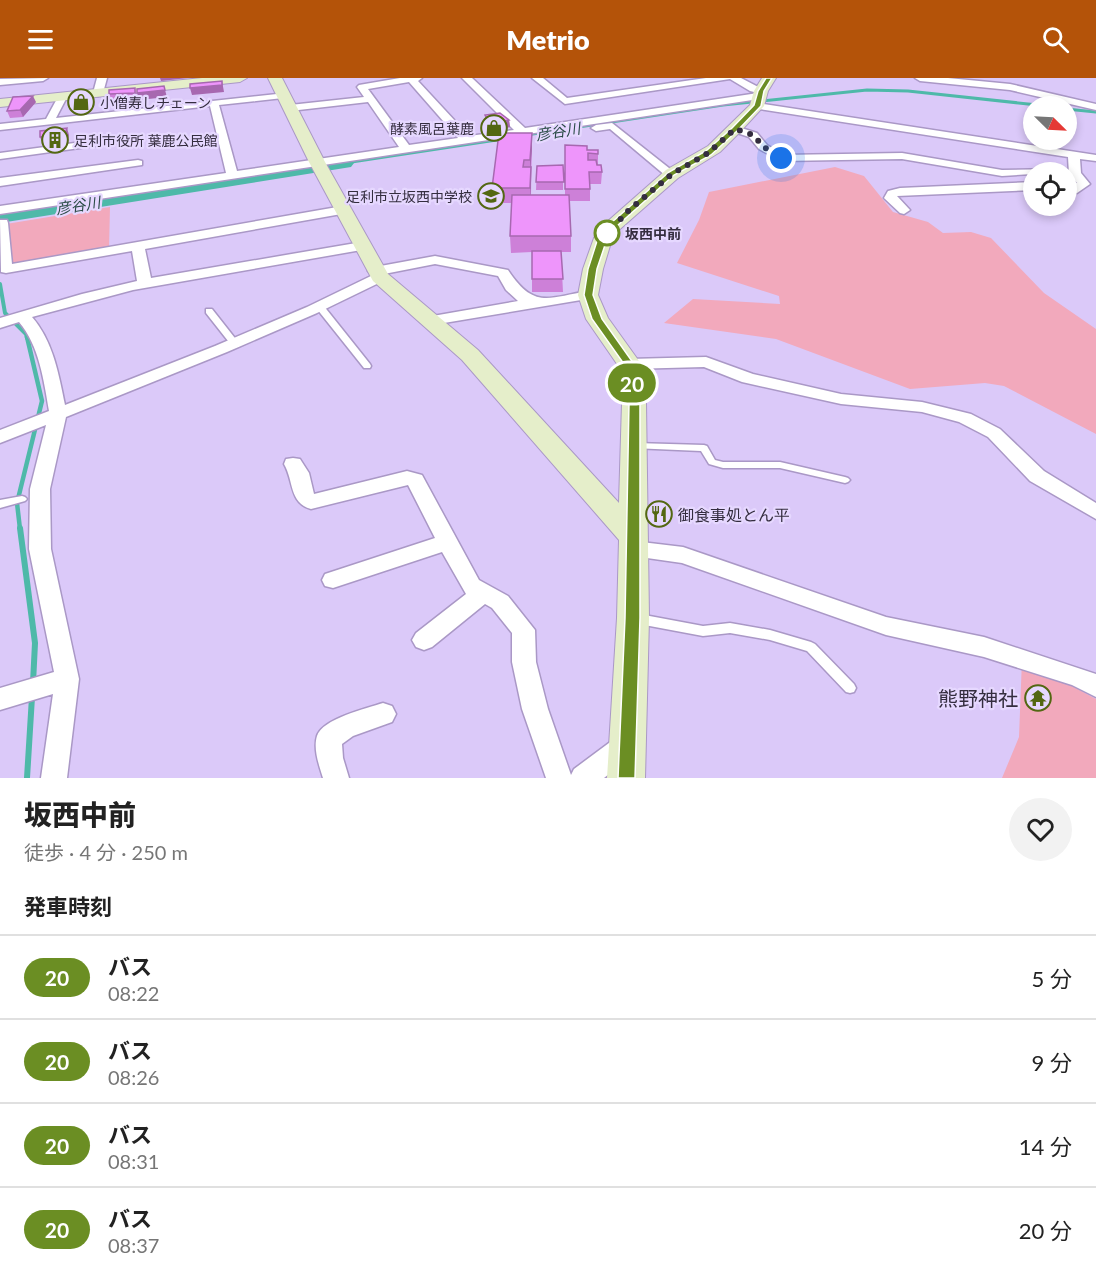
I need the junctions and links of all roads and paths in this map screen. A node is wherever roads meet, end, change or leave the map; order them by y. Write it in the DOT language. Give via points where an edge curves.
graph roads {
  1 [pos="43,78"];
  2 [pos="102,78"];
  3 [pos="240,78"];
  4 [pos="275,78"];
  5 [pos="414,78"];
  6 [pos="467,78"];
  7 [pos="556,78"];
  8 [pos="652,78"];
  9 [pos="726,78"];
  10 [pos="735,78"];
  11 [pos="769,78"];
  12 [pos="920,78"];
  13 [pos="539,79"];
  14 [pos="0,82"];
  15 [pos="667,87"];
  16 [pos="98,93"];
  17 [pos="62,97"];
  18 [pos="369,99"];
  19 [pos="759,99"];
  20 [pos="287,102"];
  21 [pos="0,103"];
  22 [pos="633,103"];
  23 [pos="214,104"];
  24 [pos="1096,107"];
  25 [pos="49,122"];
  26 [pos="0,127"];
  27 [pos="735,129"];
  28 [pos="522,131"];
  29 [pos="562,134"];
  30 [pos="135,138"];
  31 [pos="466,140"];
  32 [pos="407,150"];
  33 [pos="1074,155"];
  34 [pos="0,156"];
  35 [pos="1096,159"];
  36 [pos="1073,162"];
  37 [pos="320,167"];
  38 [pos="1023,173"];
  39 [pos="670,174"];
  40 [pos="1077,175"];
  41 [pos="233,176"];
  42 [pos="1096,178"];
  43 [pos="1077,179"];
  44 [pos="0,182"];
  45 [pos="1023,186"];
  46 [pos="1077,189"];
  47 [pos="141,190"];
  48 [pos="343,210"];
  49 [pos="904,210"];
  50 [pos="1,219"];
  51 [pos="138,246"];
  52 [pos="362,246"];
  53 [pos="378,274"];
  54 [pos="145,284"];
  55 [pos="588,295"];
  56 [pos="532,303"];
  57 [pos="320,307"];
  58 [pos="209,311"];
  59 [pos="22,315"];
  60 [pos="432,320"];
  61 [pos="0,323"];
  62 [pos="234,344"];
  63 [pos="629,364"];
  64 [pos="367,366"];
  65 [pos="58,413"];
  66 [pos="0,437"];
  67 [pos="635,446"];
  68 [pos="293,464"];
  69 [pos="845,480"];
  70 [pos="22,499"];
  71 [pos="0,504"];
  72 [pos="1096,512"];
  73 [pos="447,542"];
  74 [pos="633,544"];
  75 [pos="333,580"];
  76 [pos="483,593"];
  77 [pos="633,618"];
  78 [pos="424,640"];
  79 [pos="67,679"];
  80 [pos="1096,686"];
  81 [pos="850,688"];
  82 [pos="0,699"];
  83 [pos="383,714"];
  84 [pos="627,744"];
  85 [pos="54,778"];
  86 [pos="336,778"];
  87 [pos="559,778"];
  88 [pos="583,778"];
  89 [pos="626,778"];
  1 -- 14 [label="street"];
  2 -- 16 [label="street"];
  3 -- 16 [label="street"];
  4 -- 20 [label="street"];
  5 -- 18 [label="street" via="362,87"];
  5 -- 31 [label="street"];
  6 -- 28 [label="street"];
  7 -- 13 [label="street"];
  8 -- 15 [label="street"];
  9 -- 15 [label="street"];
  10 -- 19 [label="street" via="753,89"];
  11 -- 19 [label="street"];
  12 -- 24 [label="street" via="1010,87"];
  13 -- 22 [label="street" via="565,101"];
  15 -- 22 [label="street"];
  16 -- 17 [label="street"];
  17 -- 21 [label="street"];
  17 -- 25 [label="street"];
  18 -- 20 [label="street"];
  18 -- 32 [label="street"];
  19 -- 22 [label="street"];
  19 -- 27 [label="street"];
  19 -- 33 [label="street"];
  20 -- 23 [label="street"];
  20 -- 37 [label="street"];
  22 -- 28 [label="street"];
  23 -- 30 [label="street"];
  23 -- 41 [label="street"];
  25 -- 26 [label="street"];
  25 -- 30 [label="street"];
  27 -- 38 [label="street" via="753,135 781,158 902,156 1002,173"];
  27 -- 39 [label="street" via="708,153"];
  28 -- 31 [label="street"];
  29 -- 39 [label="street" via="612,126"];
  30 -- 34 [label="street"];
  30 -- 44 [label="street"];
  30 -- 47 [label="street"];
  31 -- 32 [label="street"];
  32 -- 37 [label="street"];
  33 -- 35 [label="street"];
  33 -- 36 [label="street"];
  37 -- 41 [label="street"];
  37 -- 48 [label="street"];
  37 -- 50 [label="street"];
  39 -- 55 [label="street" via="603,238"];
  40 -- 42 [label="street"];
  41 -- 47 [label="street"];
  43 -- 46 [label="street" via="1084,184"];
  45 -- 49 [label="street" via="892,194 890,198"];
  47 -- 50 [label="street"];
  48 -- 51 [label="street"];
  48 -- 52 [label="street"];
  50 -- 51 [label="street" via="6,269"];
  51 -- 54 [label="street"];
  52 -- 53 [label="street"];
  52 -- 54 [label="street"];
  53 -- 56 [label="street" via="435,260 503,273 509,285"];
  53 -- 57 [label="street"];
  53 -- 60 [label="street"];
  54 -- 59 [label="street"];
  55 -- 56 [label="street"];
  55 -- 63 [label="street" via="597,319"];
  56 -- 60 [label="street"];
  57 -- 62 [label="street"];
  57 -- 64 [label="lane"];
  58 -- 62 [label="lane"];
  59 -- 61 [label="street"];
  59 -- 65 [label="street" via="34,329 50,371"];
  60 -- 74 [label="street" via="470,355"];
  62 -- 65 [label="street"];
  63 -- 67 [label="street"];
  63 -- 72 [label="street" via="706,363 748,378 841,399 922,407 965,418 994,433 1037,476"];
  65 -- 66 [label="street"];
  65 -- 79 [label="street" via="40,489 40,549"];
  67 -- 69 [label="lane" via="704,448 712,462 723,465 780,465"];
  67 -- 74 [label="street"];
  68 -- 73 [label="street" via="304,497 311,501 407,478 415,480"];
  70 -- 71 [label="lane"];
  73 -- 75 [label="street"];
  73 -- 76 [label="street" via="471,586"];
  74 -- 77 [label="street"];
  74 -- 80 [label="street" via="683,555 886,626 984,647"];
  76 -- 78 [label="street"];
  76 -- 87 [label="street" via="500,602 523,630 524,662 535,709"];
  77 -- 81 [label="lane" via="703,631 730,628 811,647"];
  77 -- 84 [label="street"];
  79 -- 82 [label="street"];
  79 -- 85 [label="street"];
  83 -- 86 [label="street" via="344,728 329,738"];
  84 -- 88 [label="street"];
  84 -- 89 [label="street"];
}
